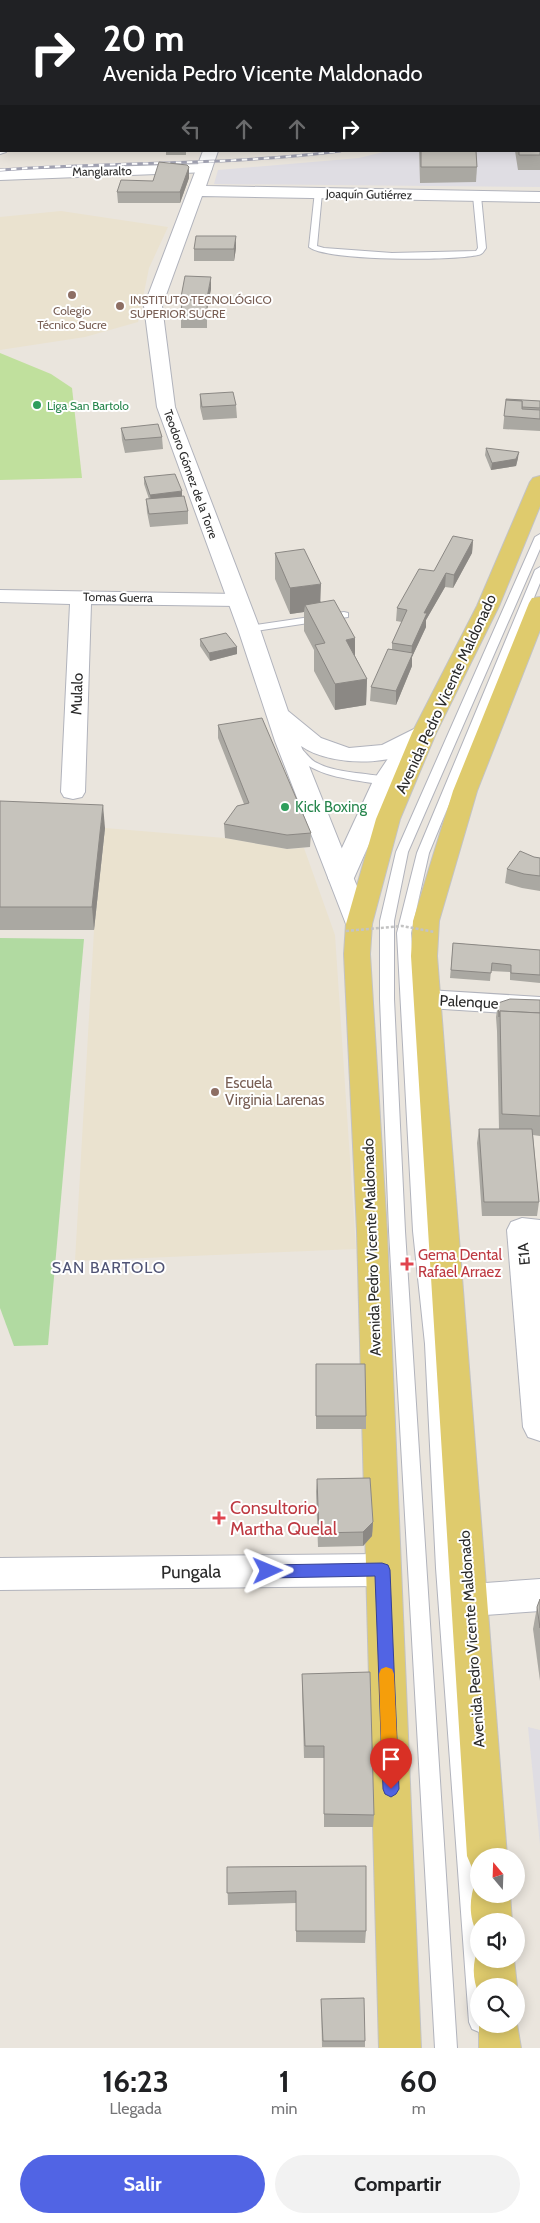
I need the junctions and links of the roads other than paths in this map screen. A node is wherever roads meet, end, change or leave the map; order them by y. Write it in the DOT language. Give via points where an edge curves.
graph roads {
  1 [pos="212,152"];
  2 [pos="204,169"];
  3 [pos="0,175"];
  4 [pos="198,191"];
  5 [pos="318,193"];
  6 [pos="477,196"];
  7 [pos="540,197"];
  8 [pos="540,482"];
  9 [pos="540,538"];
  10 [pos="540,570"];
  11 [pos="0,596"];
  12 [pos="81,596"];
  13 [pos="237,600"];
  14 [pos="499,607"];
  15 [pos="536,610"];
  16 [pos="344,615"];
  17 [pos="249,629"];
  18 [pos="276,707"];
  19 [pos="417,738"];
  20 [pos="287,741"];
  21 [pos="435,778"];
  22 [pos="453,780"];
  23 [pos="385,781"];
  24 [pos="73,792"];
  25 [pos="341,878"];
  26 [pos="352,927"];
  27 [pos="428,1000"];
  28 [pos="540,1006"];
  29 [pos="531,1231"];
  30 [pos="540,1427"];
  31 [pos="382,1570"];
  32 [pos="0,1574"];
  33 [pos="540,1596"];
  34 [pos="471,1600"];
  35 [pos="486,1848"];
  36 [pos="476,1978"];
  37 [pos="480,2033"];
  38 [pos="499,2033"];
  39 [pos="400,2048"];
  40 [pos="446,2048"];
  41 [pos="481,2048"];
  42 [pos="500,2048"];
  1 -- 2 [label="street, Teodoro Gómez de la Torre"];
  2 -- 3 [label="street, Manglaralto"];
  2 -- 4 [label="street, Teodoro Gómez de la Torre"];
  4 -- 5 [label="street, Joaquín Gutiérrez"];
  4 -- 13 [label="street, Teodoro Gómez de la Torre" via="153,306 166,407"];
  5 -- 6 [label="street, Joaquín Gutiérrez"];
  5 -- 6 [label="lane" via="313,246 317,250 445,255 478,252 482,248"];
  6 -- 7 [label="street, Joaquín Gutiérrez"];
  8 -- 14 [label="main road, Avenida Pedro Vicente Maldonado"];
  9 -- 14 [label="lane"];
  10 -- 15 [label="lane"];
  11 -- 12 [label="street, Tomas Guerra"];
  12 -- 13 [label="street, Tomas Guerra"];
  12 -- 24 [label="street, Mulalo"];
  13 -- 17 [label="street, Teodoro Gómez de la Torre"];
  14 -- 15 [label="lane"];
  14 -- 19 [label="main road, Avenida Pedro Vicente Maldonado"];
  14 -- 21 [label="lane"];
  15 -- 22 [label="lane"];
  15 -- 27 [label="main road, Avenida Pedro Vicente Maldonado" via="465,791 426,921 424,956"];
  16 -- 17 [label="lane"];
  17 -- 18 [label="street, Teodoro Gómez de la Torre"];
  18 -- 19 [label="street, Teodoro Gómez de la Torre" via="302,739 320,749 342,754 390,752"];
  18 -- 20 [label="street, Teodoro Gómez de la Torre"];
  19 -- 23 [label="street"];
  19 -- 26 [label="main road, Avenida Pedro Vicente Maldonado"];
  20 -- 23 [label="lane" via="310,764 337,773"];
  20 -- 25 [label="street, Teodoro Gómez de la Torre"];
  21 -- 22 [label="lane"];
  21 -- 40 [label="lane" via="402,852 386,921 397,1231"];
  22 -- 36 [label="lane" via="423,853 404,933 421,1230 433,1344 445,1568"];
  23 -- 25 [label="street"];
  25 -- 26 [label="street, Teodoro Gómez de la Torre"];
  26 -- 31 [label="main road, Avenida Pedro Vicente Maldonado" via="357,954 372,1221"];
  27 -- 28 [label="street, Palenque"];
  27 -- 34 [label="main road, Avenida Pedro Vicente Maldonado" via="463,1537"];
  29 -- 30 [label="street, E1A"];
  31 -- 32 [label="street, Pungala"];
  31 -- 39 [label="main road, Avenida Pedro Vicente Maldonado"];
  33 -- 34 [label="street"];
  34 -- 35 [label="main road, Avenida Pedro Vicente Maldonado"];
  37 -- 41 [label="lane"];
  38 -- 42 [label="main road"];
}
